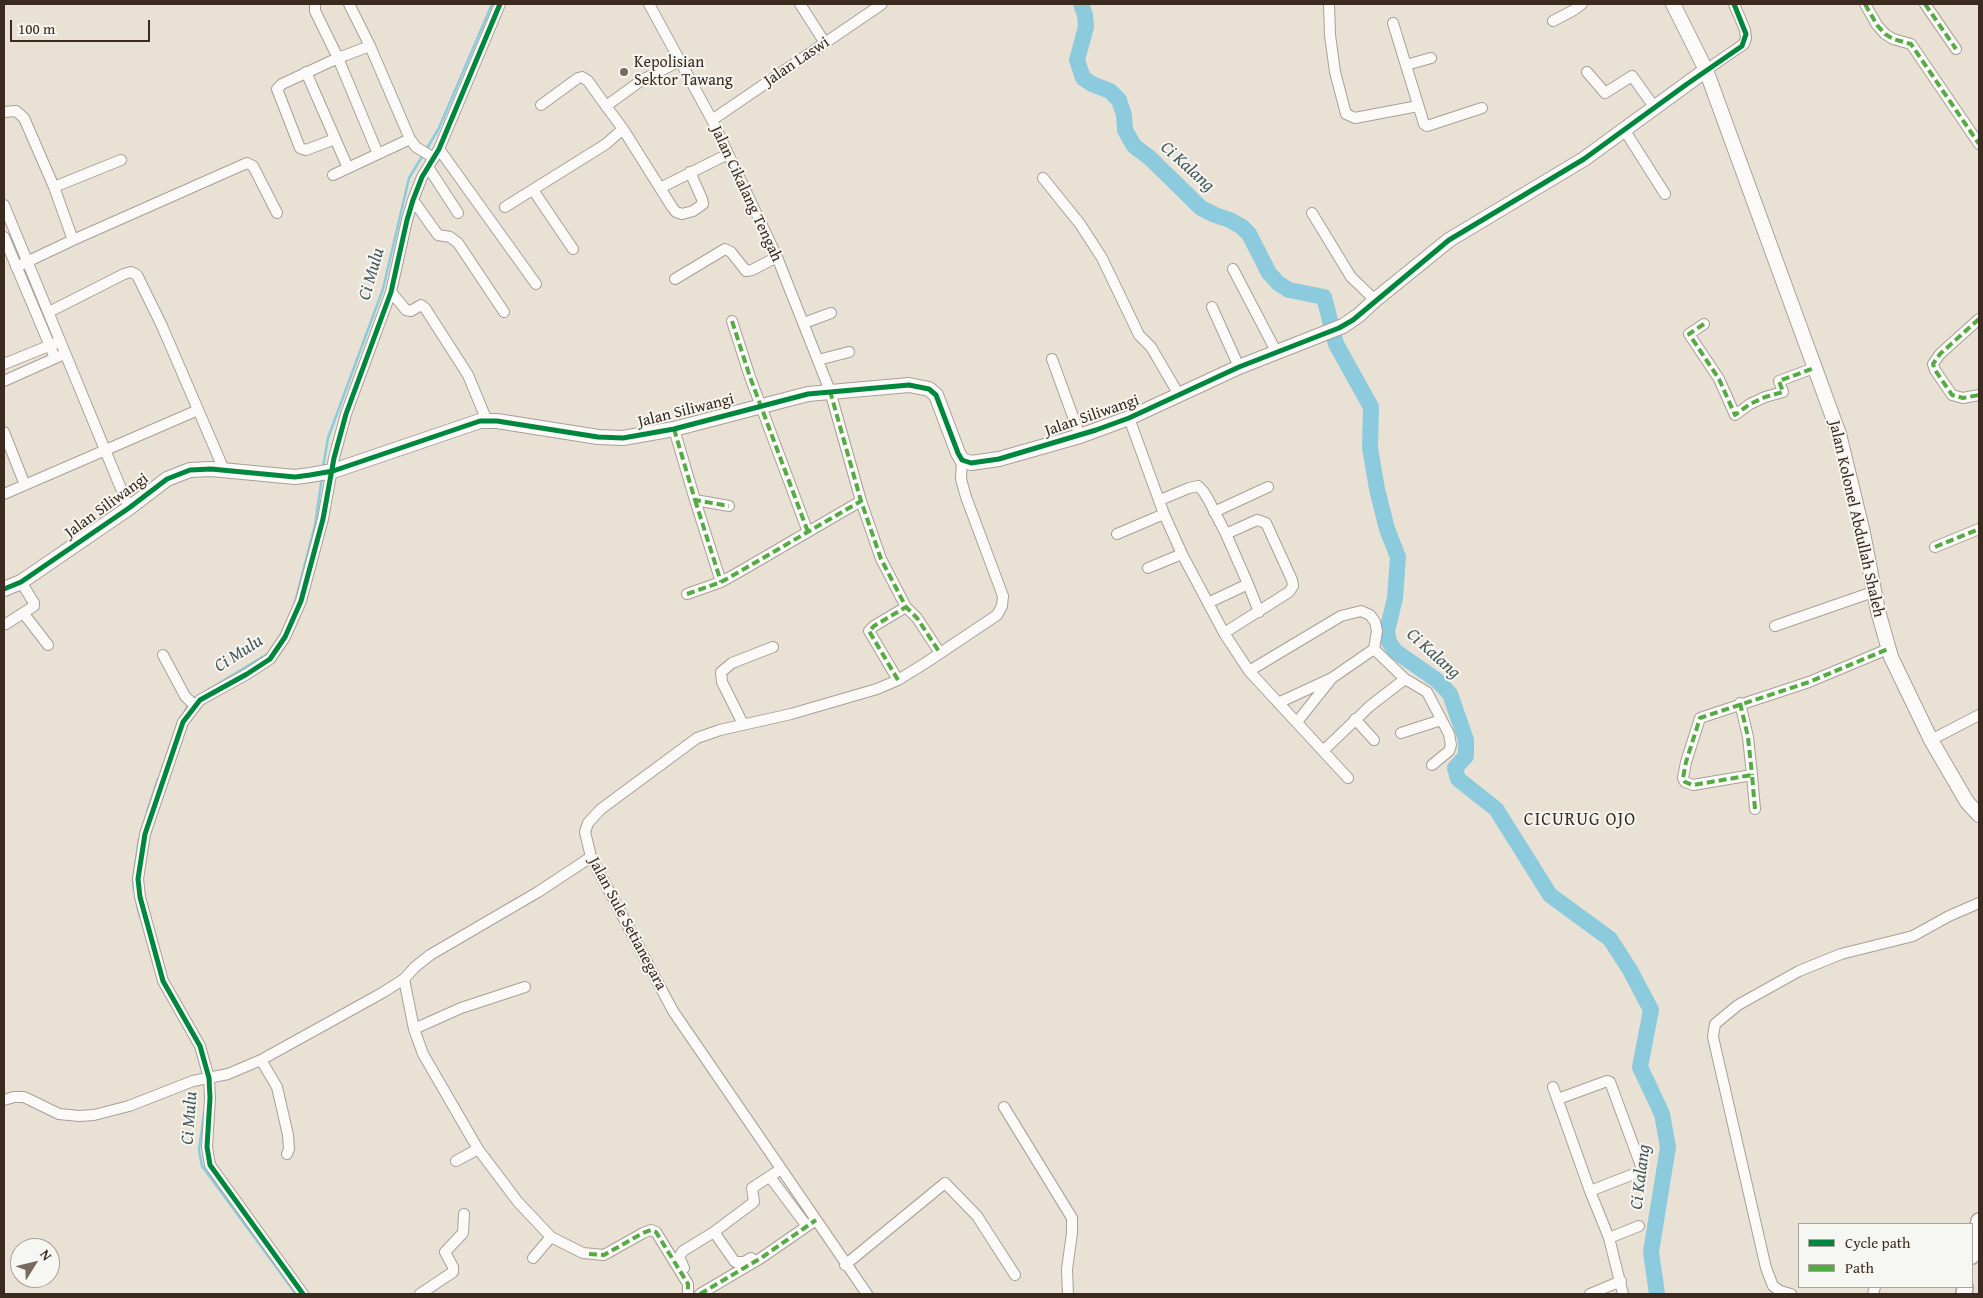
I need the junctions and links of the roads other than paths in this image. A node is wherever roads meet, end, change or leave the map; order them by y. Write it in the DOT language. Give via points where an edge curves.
graph roads {
  1 [pos="315,4"];
  2 [pos="349,4"];
  3 [pos="500,4"];
  4 [pos="649,4"];
  5 [pos="800,4"];
  6 [pos="882,4"];
  7 [pos="1329,4"];
  8 [pos="1582,4"];
  9 [pos="1673,4"];
  10 [pos="1734,4"];
  11 [pos="1865,4"];
  12 [pos="1926,4"];
  13 [pos="1553,21"];
  14 [pos="1393,23"];
  15 [pos="825,44"];
  16 [pos="370,46"];
  17 [pos="1956,49"];
  18 [pos="338,58"];
  19 [pos="1431,58"];
  20 [pos="680,61"];
  21 [pos="1406,65"];
  22 [pos="1706,70"];
  23 [pos="306,72"];
  24 [pos="1588,72"];
  25 [pos="540,105"];
  26 [pos="606,106"];
  27 [pos="1418,106"];
  28 [pos="1482,108"];
  29 [pos="1655,108"];
  30 [pos="4,112"];
  31 [pos="712,120"];
  32 [pos="623,129"];
  33 [pos="1625,131"];
  34 [pos="334,139"];
  35 [pos="413,143"];
  36 [pos="1979,144"];
  37 [pos="378,154"];
  38 [pos="434,154"];
  39 [pos="728,154"];
  40 [pos="121,160"];
  41 [pos="428,167"];
  42 [pos="348,168"];
  43 [pos="690,172"];
  44 [pos="333,175"];
  45 [pos="1043,178"];
  46 [pos="54,187"];
  47 [pos="660,188"];
  48 [pos="533,190"];
  49 [pos="1665,194"];
  50 [pos="413,200"];
  51 [pos="4,205"];
  52 [pos="505,207"];
  53 [pos="277,213"];
  54 [pos="458,213"];
  55 [pos="1312,213"];
  56 [pos="4,237"];
  57 [pos="74,240"];
  58 [pos="573,249"];
  59 [pos="777,257"];
  60 [pos="28,261"];
  61 [pos="16,267"];
  62 [pos="1233,269"];
  63 [pos="675,279"];
  64 [pos="536,284"];
  65 [pos="392,292"];
  66 [pos="1375,300"];
  67 [pos="1212,307"];
  68 [pos="49,312"];
  69 [pos="504,312"];
  70 [pos="830,313"];
  71 [pos="1979,319"];
  72 [pos="732,321"];
  73 [pos="804,323"];
  74 [pos="1704,324"];
  75 [pos="60,341"];
  76 [pos="49,345"];
  77 [pos="849,352"];
  78 [pos="1277,353"];
  79 [pos="66,354"];
  80 [pos="56,358"];
  81 [pos="1052,359"];
  82 [pos="818,360"];
  83 [pos="4,364"];
  84 [pos="1239,367"];
  85 [pos="1814,368"];
  86 [pos="4,381"];
  87 [pos="830,391"];
  88 [pos="1179,395"];
  89 [pos="1979,395"];
  90 [pos="761,405"];
  91 [pos="198,410"];
  92 [pos="1129,418"];
  93 [pos="487,421"];
  94 [pos="674,428"];
  95 [pos="4,432"];
  96 [pos="1080,436"];
  97 [pos="105,451"];
  98 [pos="962,460"];
  99 [pos="224,470"];
  100 [pos="332,471"];
  101 [pos="25,486"];
  102 [pos="1268,487"];
  103 [pos="4,494"];
  104 [pos="695,500"];
  105 [pos="1160,500"];
  106 [pos="861,501"];
  107 [pos="729,506"];
  108 [pos="129,508"];
  109 [pos="1214,512"];
  110 [pos="1164,514"];
  111 [pos="1979,529"];
  112 [pos="808,532"];
  113 [pos="1117,534"];
  114 [pos="1226,534"];
  115 [pos="1936,547"];
  116 [pos="1182,554"];
  117 [pos="1148,568"];
  118 [pos="21,582"];
  119 [pos="721,582"];
  120 [pos="1248,584"];
  121 [pos="4,589"];
  122 [pos="1873,592"];
  123 [pos="687,594"];
  124 [pos="1208,603"];
  125 [pos="906,607"];
  126 [pos="1260,612"];
  127 [pos="24,614"];
  128 [pos="6,624"];
  129 [pos="1775,626"];
  130 [pos="1224,633"];
  131 [pos="48,645"];
  132 [pos="773,646"];
  133 [pos="1374,649"];
  134 [pos="1888,649"];
  135 [pos="940,654"];
  136 [pos="163,655"];
  137 [pos="1249,671"];
  138 [pos="1332,678"];
  139 [pos="1405,679"];
  140 [pos="898,680"];
  141 [pos="1278,703"];
  142 [pos="1740,703"];
  143 [pos="194,705"];
  144 [pos="1979,715"];
  145 [pos="1355,719"];
  146 [pos="1441,720"];
  147 [pos="1298,722"];
  148 [pos="743,724"];
  149 [pos="1401,733"];
  150 [pos="1374,740"];
  151 [pos="1931,740"];
  152 [pos="1324,751"];
  153 [pos="1432,765"];
  154 [pos="1752,775"];
  155 [pos="1348,778"];
  156 [pos="1755,809"];
  157 [pos="1979,815"];
  158 [pos="591,858"];
  159 [pos="1979,903"];
  160 [pos="404,979"];
  161 [pos="525,987"];
  162 [pos="414,1029"];
  163 [pos="261,1060"];
  164 [pos="205,1079"];
  165 [pos="1553,1087"];
  166 [pos="1558,1098"];
  167 [pos="4,1100"];
  168 [pos="1004,1107"];
  169 [pos="478,1149"];
  170 [pos="287,1154"];
  171 [pos="456,1161"];
  172 [pos="781,1169"];
  173 [pos="770,1178"];
  174 [pos="1590,1191"];
  175 [pos="464,1214"];
  176 [pos="816,1220"];
  177 [pos="806,1225"];
  178 [pos="1639,1226"];
  179 [pos="1979,1226"];
  180 [pos="714,1232"];
  181 [pos="550,1237"];
  182 [pos="780,1237"];
  183 [pos="1609,1238"];
  184 [pos="1973,1252"];
  185 [pos="533,1258"];
  186 [pos="845,1265"];
  187 [pos="1015,1275"];
  188 [pos="1621,1281"];
  189 [pos="694,1284"];
  190 [pos="1596,1293"];
  191 [pos="304,1294"];
  192 [pos="420,1294"];
  193 [pos="688,1294"];
  194 [pos="700,1294"];
  195 [pos="866,1294"];
  196 [pos="1068,1294"];
  197 [pos="1623,1294"];
  198 [pos="1791,1294"];
  1 -- 18 [label="street" via="315,11"];
  2 -- 16 [label="street"];
  3 -- 38 [label="street"];
  4 -- 20 [label="street, Jalan Cikalang Tengah"];
  5 -- 15 [label="street"];
  6 -- 15 [label="street, Jalan Laswi"];
  7 -- 27 [label="street" via="1335,72 1346,114 1355,118"];
  8 -- 13 [label="street"];
  9 -- 22 [label="street, Jalan Kolonel Abdullah Shaleh"];
  10 -- 22 [label="street" via="1745,30 1744,44"];
  11 -- 36 [label="street" via="1885,34 1911,44"];
  12 -- 17 [label="street"];
  14 -- 21 [label="street"];
  15 -- 31 [label="street, Jalan Laswi"];
  16 -- 18 [label="street"];
  16 -- 35 [label="street"];
  18 -- 23 [label="street"];
  18 -- 37 [label="street"];
  19 -- 21 [label="street"];
  20 -- 26 [label="street" via="642,80"];
  20 -- 31 [label="street, Jalan Cikalang Tengah"];
  21 -- 27 [label="street"];
  22 -- 29 [label="street, Jalan Siliwangi"];
  22 -- 85 [label="street, Jalan Kolonel Abdullah Shaleh"];
  23 -- 34 [label="street"];
  23 -- 34 [label="street" via="277,90 297,143 306,150"];
  24 -- 29 [label="street" via="1605,93 1632,76"];
  25 -- 26 [label="street" via="582,77"];
  26 -- 32 [label="street"];
  27 -- 28 [label="street" via="1422,122 1427,126"];
  29 -- 33 [label="street, Jalan Siliwangi"];
  30 -- 46 [label="street" via="16,110 24,118"];
  31 -- 39 [label="street, Jalan Cikalang Tengah"];
  32 -- 47 [label="street"];
  32 -- 48 [label="street" via="606,144"];
  33 -- 49 [label="street"];
  33 -- 66 [label="street, Jalan Siliwangi" via="1562,173 1457,234"];
  34 -- 42 [label="street"];
  35 -- 37 [label="street"];
  35 -- 38 [label="street"];
  37 -- 42 [label="street"];
  38 -- 41 [label="street"];
  38 -- 64 [label="street"];
  39 -- 43 [label="street"];
  39 -- 59 [label="street, Jalan Cikalang Tengah"];
  40 -- 46 [label="street"];
  41 -- 50 [label="street"];
  41 -- 54 [label="street"];
  42 -- 44 [label="street"];
  43 -- 47 [label="street"];
  43 -- 47 [label="street" via="703,202 701,207 685,214 676,212"];
  45 -- 88 [label="street" via="1102,258 1139,335 1154,350"];
  46 -- 57 [label="street"];
  48 -- 52 [label="street"];
  48 -- 58 [label="street"];
  50 -- 65 [label="street"];
  50 -- 69 [label="street" via="438,235 458,243"];
  51 -- 60 [label="street"];
  53 -- 57 [label="street" via="253,166 247,163"];
  55 -- 66 [label="street" via="1351,277"];
  56 -- 61 [label="street"];
  57 -- 60 [label="street"];
  59 -- 63 [label="street" via="746,271 725,249"];
  59 -- 73 [label="street, Jalan Cikalang Tengah"];
  60 -- 61 [label="street"];
  60 -- 68 [label="street"];
  61 -- 76 [label="street"];
  62 -- 78 [label="street"];
  65 -- 93 [label="street" via="406,310 411,311 421,305 425,308 468,375"];
  65 -- 100 [label="street" via="348,407"];
  66 -- 78 [label="street, Jalan Siliwangi" via="1337,329"];
  67 -- 84 [label="street"];
  68 -- 75 [label="street"];
  68 -- 91 [label="street" via="124,274 134,273 162,326"];
  70 -- 73 [label="street"];
  71 -- 89 [label="street" via="1933,364 1952,395 1962,398"];
  72 -- 90 [label="street"];
  73 -- 82 [label="street, Jalan Cikalang Tengah"];
  74 -- 85 [label="street" via="1689,334 1719,379 1734,415 1765,396 1783,392 1779,381"];
  75 -- 76 [label="street"];
  75 -- 79 [label="street"];
  76 -- 80 [label="street"];
  76 -- 83 [label="street"];
  77 -- 82 [label="street"];
  78 -- 84 [label="street, Jalan Siliwangi"];
  79 -- 80 [label="street"];
  79 -- 97 [label="street"];
  80 -- 86 [label="street"];
  81 -- 96 [label="street"];
  82 -- 87 [label="street, Jalan Cikalang Tengah"];
  84 -- 88 [label="street, Jalan Siliwangi"];
  85 -- 122 [label="street, Jalan Kolonel Abdullah Shaleh" via="1844,453"];
  87 -- 90 [label="street, Jalan Siliwangi"];
  87 -- 98 [label="street, Jalan Siliwangi" via="903,385 929,389 938,398"];
  87 -- 106 [label="street, Jalan Cikalang Tengah"];
  88 -- 92 [label="street, Jalan Siliwangi"];
  90 -- 94 [label="street, Jalan Siliwangi"];
  90 -- 112 [label="street"];
  91 -- 97 [label="street"];
  91 -- 99 [label="street"];
  92 -- 96 [label="street, Jalan Siliwangi"];
  92 -- 105 [label="street"];
  93 -- 94 [label="street, Jalan Siliwangi" via="610,438"];
  93 -- 100 [label="street, Jalan Siliwangi" via="440,433"];
  94 -- 104 [label="street"];
  95 -- 101 [label="street"];
  96 -- 98 [label="street, Jalan Siliwangi" via="988,461 971,463"];
  97 -- 101 [label="street"];
  97 -- 108 [label="street"];
  98 -- 135 [label="street, Jalan Sule Setianegara" via="966,497 1002,592 1003,603 994,618"];
  99 -- 100 [label="street, Jalan Siliwangi" via="295,477"];
  99 -- 108 [label="street, Jalan Siliwangi" via="202,469 177,475"];
  100 -- 143 [label="street" via="321,528 301,601 285,636 270,659"];
  101 -- 103 [label="street"];
  102 -- 109 [label="street"];
  104 -- 107 [label="street"];
  104 -- 119 [label="street"];
  105 -- 109 [label="street" via="1198,486"];
  105 -- 110 [label="street"];
  106 -- 112 [label="street"];
  106 -- 125 [label="street, Jalan Cikalang Tengah" via="881,560"];
  108 -- 118 [label="street, Jalan Siliwangi"];
  109 -- 114 [label="street"];
  110 -- 113 [label="street"];
  110 -- 116 [label="street"];
  111 -- 115 [label="street"];
  112 -- 119 [label="street"];
  114 -- 120 [label="street"];
  114 -- 126 [label="street" via="1259,520 1268,524 1293,586 1291,591"];
  116 -- 117 [label="street"];
  116 -- 124 [label="street"];
  118 -- 121 [label="street, Jalan Siliwangi"];
  118 -- 127 [label="street" via="34,603 33,608"];
  119 -- 123 [label="street"];
  120 -- 124 [label="street"];
  120 -- 126 [label="street"];
  122 -- 129 [label="street"];
  122 -- 134 [label="street, Jalan Kolonel Abdullah Shaleh"];
  124 -- 130 [label="street"];
  125 -- 135 [label="street, Jalan Cikalang Tengah"];
  125 -- 140 [label="street" via="869,631"];
  126 -- 130 [label="street"];
  127 -- 128 [label="street"];
  127 -- 131 [label="street"];
  130 -- 137 [label="street"];
  132 -- 148 [label="street" via="732,663 720,672"];
  133 -- 137 [label="street" via="1375,622 1368,613 1357,611 1341,616"];
  133 -- 138 [label="street"];
  133 -- 139 [label="street"];
  134 -- 142 [label="street" via="1809,682"];
  134 -- 151 [label="street, Jalan Kolonel Abdullah Shaleh"];
  135 -- 140 [label="street, Jalan Sule Setianegara"];
  136 -- 143 [label="street" via="185,696"];
  137 -- 141 [label="street"];
  138 -- 141 [label="street"];
  138 -- 147 [label="street"];
  139 -- 145 [label="street"];
  139 -- 146 [label="street" via="1427,692"];
  140 -- 148 [label="street, Jalan Sule Setianegara" via="791,714"];
  141 -- 147 [label="street"];
  142 -- 154 [label="street"];
  142 -- 154 [label="street" via="1700,718 1684,778 1690,785"];
  143 -- 164 [label="street" via="183,722 158,793 145,834 138,879 141,902 163,982 197,1040"];
  144 -- 151 [label="street"];
  145 -- 150 [label="street"];
  145 -- 152 [label="street"];
  146 -- 149 [label="street"];
  146 -- 153 [label="street" via="1446,726 1451,746 1445,756"];
  147 -- 152 [label="street"];
  148 -- 158 [label="street, Jalan Sule Setianegara" via="697,738 601,808 585,832"];
  151 -- 157 [label="street, Jalan Kolonel Abdullah Shaleh" via="1967,802"];
  152 -- 155 [label="street"];
  154 -- 156 [label="street"];
  158 -- 160 [label="street" via="430,955"];
  158 -- 172 [label="street, Jalan Sule Setianegara" via="673,1011"];
  159 -- 198 [label="street" via="1913,936 1841,954 1799,971 1766,988 1718,1020 1713,1037 1766,1268 1773,1286"];
  160 -- 162 [label="street"];
  160 -- 163 [label="street"];
  161 -- 162 [label="street" via="461,1008"];
  162 -- 169 [label="street" via="423,1054"];
  163 -- 164 [label="street" via="228,1074"];
  163 -- 170 [label="street" via="277,1088 288,1135"];
  164 -- 167 [label="street" via="113,1111 78,1116 59,1114 24,1097"];
  164 -- 191 [label="street" via="210,1098 207,1147 211,1170"];
  165 -- 166 [label="street"];
  166 -- 174 [label="street"];
  166 -- 174 [label="street" via="1610,1082 1641,1166 1639,1172"];
  168 -- 196 [label="street" via="1071,1215"];
  169 -- 171 [label="street"];
  169 -- 181 [label="street" via="502,1183"];
  172 -- 173 [label="street"];
  172 -- 176 [label="street, Jalan Sule Setianegara"];
  173 -- 177 [label="street"];
  173 -- 180 [label="street" via="752,1188 754,1202"];
  174 -- 183 [label="street"];
  175 -- 192 [label="street" via="463,1233 445,1252 453,1272"];
  176 -- 186 [label="street, Jalan Sule Setianegara"];
  176 -- 194 [label="street" via="754,1263"];
  178 -- 183 [label="street"];
  179 -- 184 [label="main road"];
  180 -- 182 [label="street" via="731,1258 739,1263"];
  180 -- 189 [label="street" via="683,1251 679,1257"];
  181 -- 185 [label="street"];
  181 -- 193 [label="street" via="583,1253 604,1255 643,1233 656,1232 688,1284"];
  183 -- 188 [label="street"];
  186 -- 187 [label="street" via="945,1183 977,1216"];
  186 -- 195 [label="street, Jalan Sule Setianegara"];
  188 -- 190 [label="street"];
  188 -- 197 [label="street"];
}
